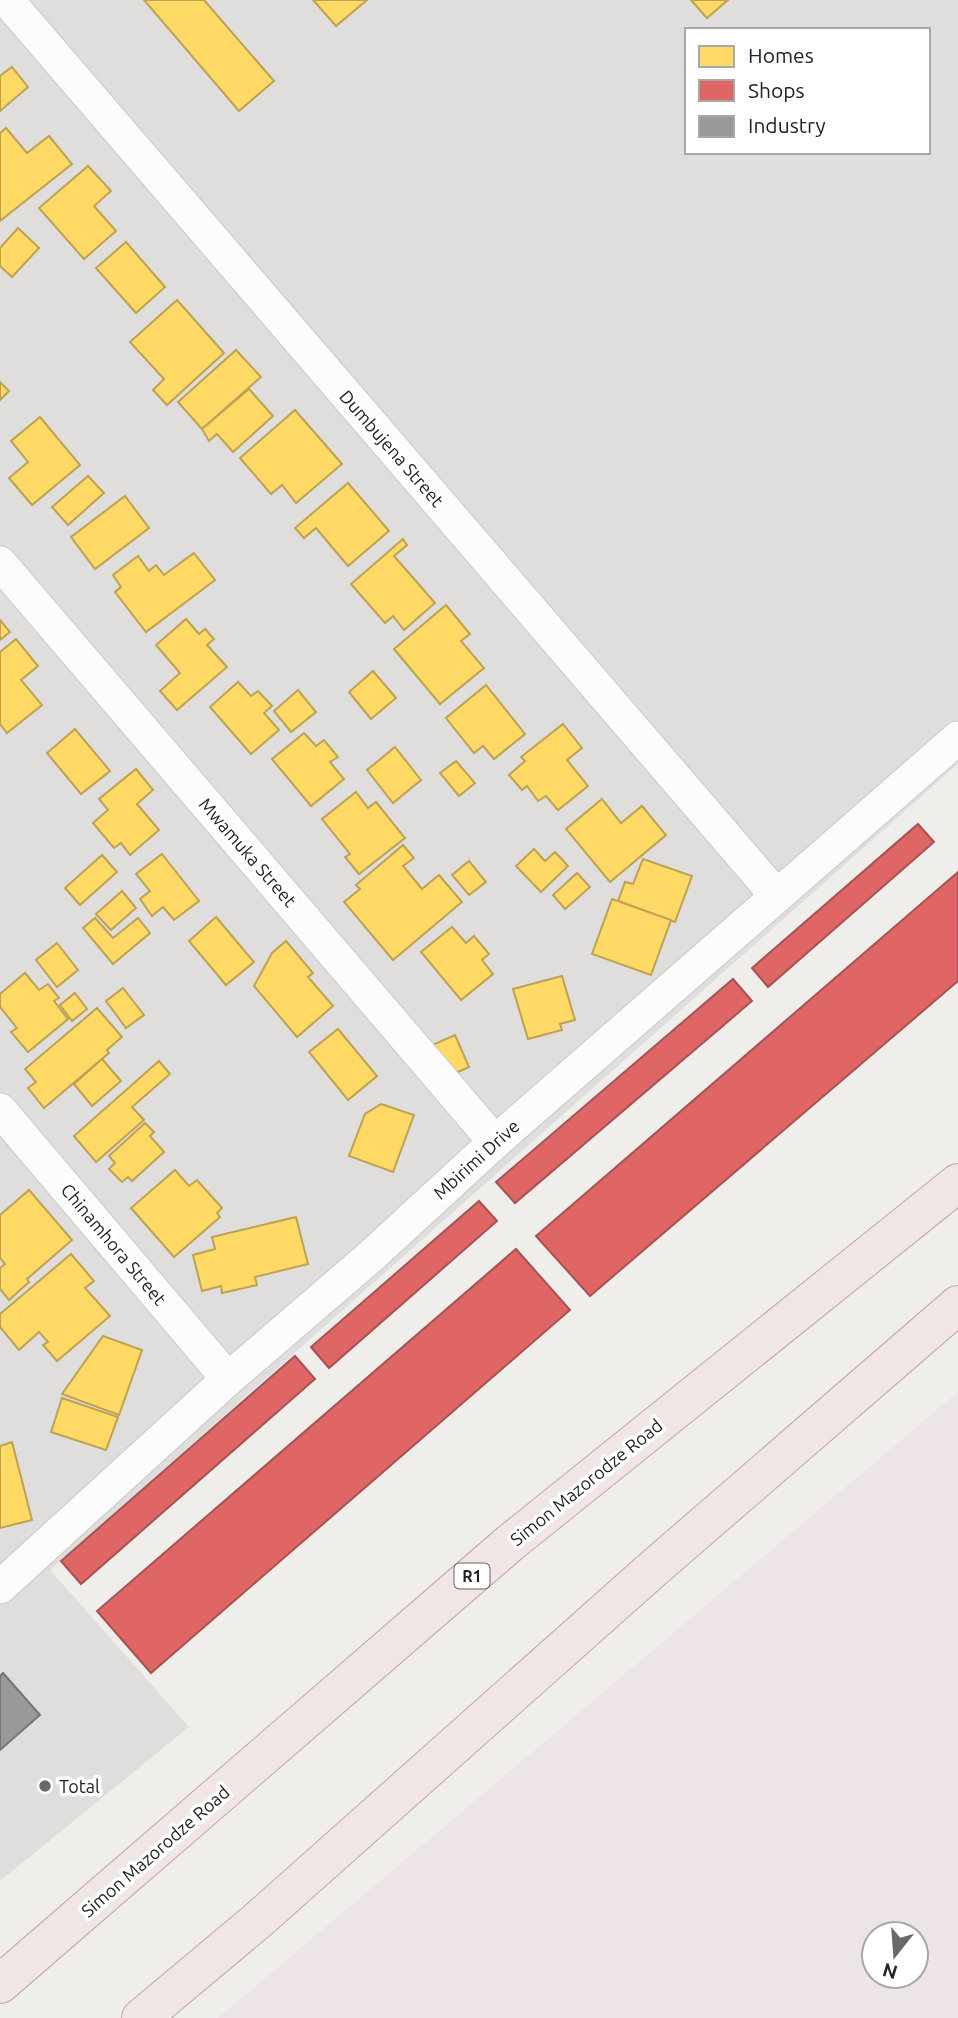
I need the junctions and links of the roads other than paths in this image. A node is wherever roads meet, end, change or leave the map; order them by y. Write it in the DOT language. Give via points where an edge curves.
graph roads {
  1 [pos="7,0"];
  2 [pos="0,563"];
  3 [pos="958,738"];
  4 [pos="776,895"];
  5 [pos="0,1110"];
  6 [pos="495,1142"];
  7 [pos="958,1183"];
  8 [pos="958,1305"];
  9 [pos="228,1379"];
  10 [pos="0,1587"];
  11 [pos="0,1984"];
  12 [pos="141,2018"];
  1 -- 4 [label="street, Dumbujena Street"];
  2 -- 6 [label="street, Mwamuka Street"];
  3 -- 4 [label="street, Mbirimi Drive"];
  4 -- 6 [label="street, Mbirimi Drive"];
  5 -- 9 [label="street, Chinamhora Street"];
  6 -- 9 [label="street, Mbirimi Drive"];
  7 -- 11 [label="highway, Simon Mazorodze Road / R1" via="510,1543"];
  8 -- 12 [label="highway"];
  9 -- 10 [label="street, Mbirimi Drive"];
}
